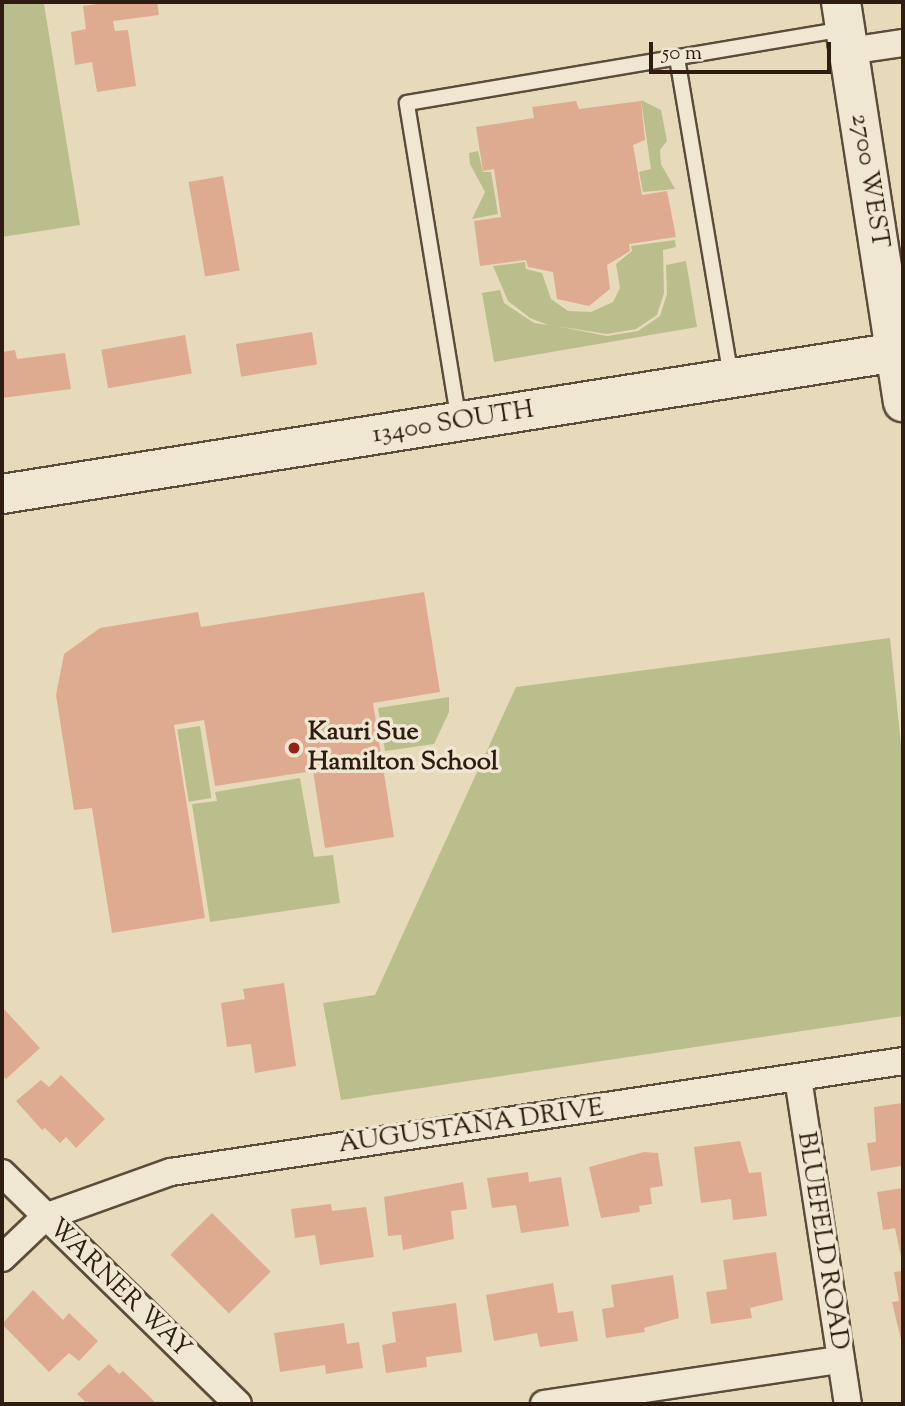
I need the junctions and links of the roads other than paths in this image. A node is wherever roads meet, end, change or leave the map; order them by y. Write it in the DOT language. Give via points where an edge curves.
graph roads {
  1 [pos="846,27"];
  2 [pos="903,43"];
  3 [pos="677,58"];
  4 [pos="899,351"];
  5 [pos="731,379"];
  6 [pos="903,402"];
  7 [pos="459,422"];
  8 [pos="2,494"];
  9 [pos="903,1061"];
  10 [pos="798,1078"];
  11 [pos="2,1173"];
  12 [pos="45,1217"];
  13 [pos="2,1258"];
  14 [pos="840,1360"];
  15 [pos="238,1404"];
  16 [pos="544,1404"];
  17 [pos="848,1404"];
  1 -- 2 [label="street"];
  1 -- 3 [label="lane"];
  1 -- 4 [label="main road, 2700 WEST"];
  3 -- 5 [label="lane"];
  3 -- 7 [label="lane" via="407,103"];
  4 -- 5 [label="main road, 13400 SOUTH"];
  4 -- 6 [label="main road, 2700 WEST"];
  5 -- 7 [label="main road, 13400 SOUTH"];
  7 -- 8 [label="main road, 13400 SOUTH"];
  9 -- 10 [label="street, AUGUSTANA DRIVE"];
  10 -- 12 [label="street, AUGUSTANA DRIVE" via="171,1171"];
  10 -- 14 [label="street, BLUEFELD ROAD"];
  11 -- 12 [label="street, WARNER WAY"];
  12 -- 13 [label="street"];
  12 -- 15 [label="street, WARNER WAY"];
  14 -- 16 [label="street"];
  14 -- 17 [label="street, BLUEFELD ROAD"];
}
